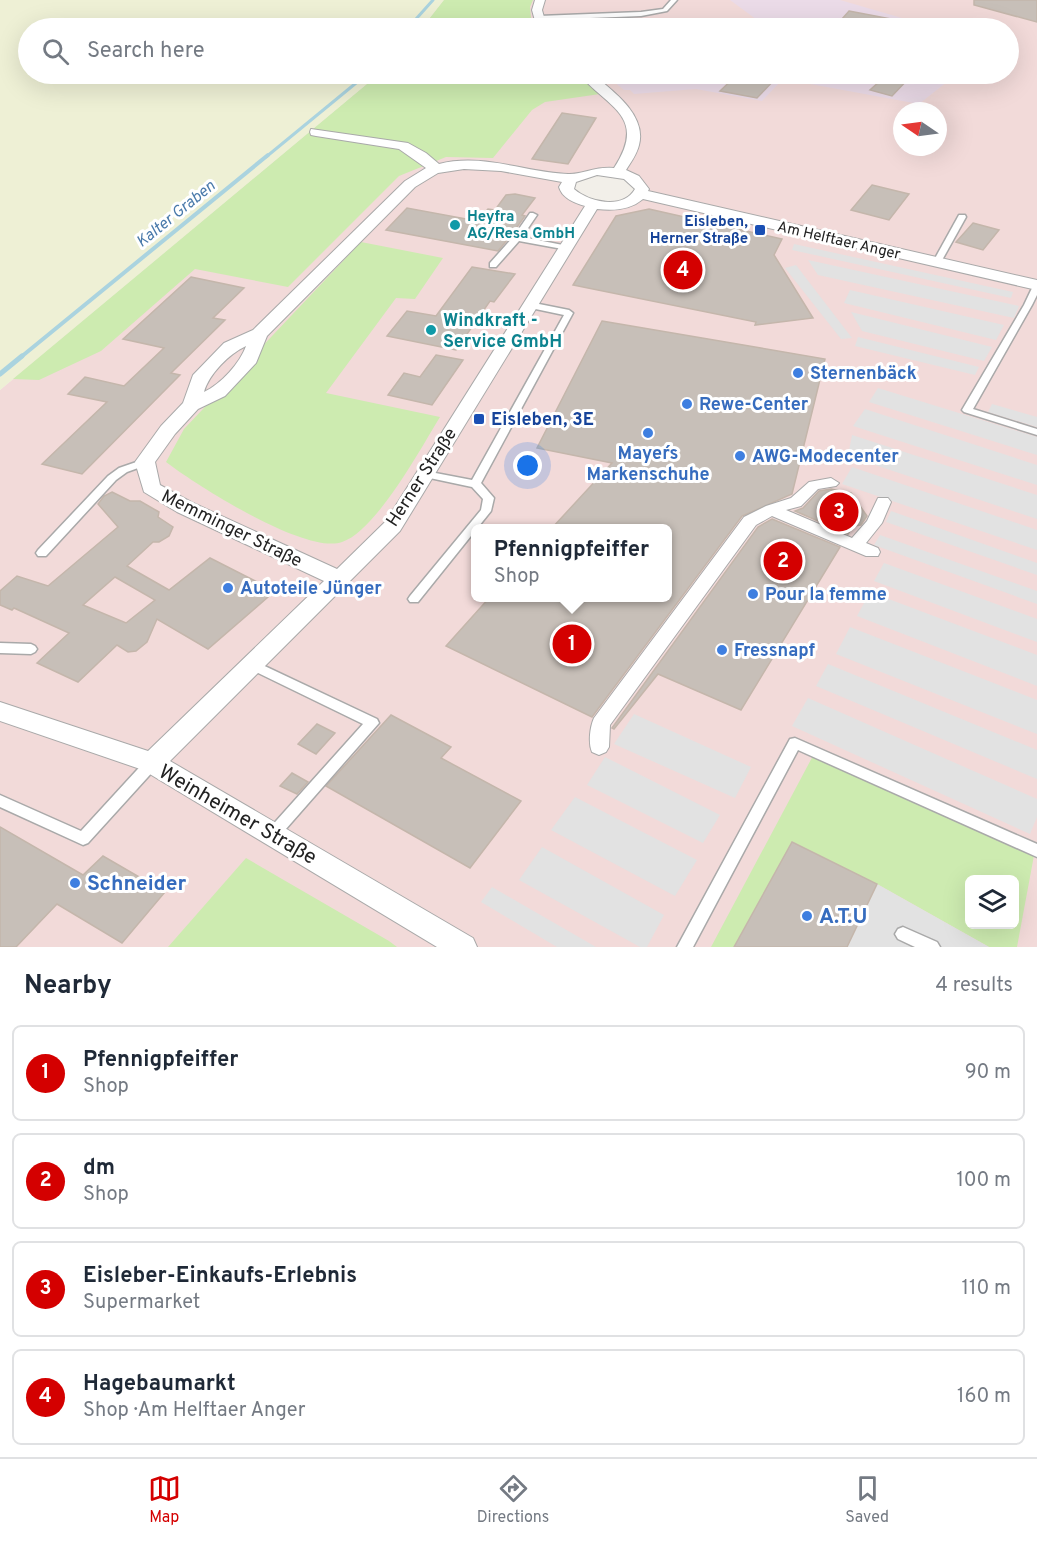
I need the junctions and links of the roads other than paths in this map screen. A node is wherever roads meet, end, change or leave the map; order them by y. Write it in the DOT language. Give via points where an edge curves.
graph roads {
  1 [pos="540,0"];
  2 [pos="674,0"];
  3 [pos="539,18"];
  4 [pos="596,18"];
  5 [pos="597,84"];
  6 [pos="316,132"];
  7 [pos="436,169"];
  8 [pos="617,172"];
  9 [pos="571,179"];
  10 [pos="640,194"];
  11 [pos="592,204"];
  12 [pos="533,215"];
  13 [pos="962,217"];
  14 [pos="517,238"];
  15 [pos="565,248"];
  16 [pos="937,262"];
  17 [pos="493,266"];
  18 [pos="1037,285"];
  19 [pos="529,306"];
  20 [pos="1037,432"];
  21 [pos="145,462"];
  22 [pos="425,474"];
  23 [pos="831,483"];
  24 [pos="475,484"];
  25 [pos="883,502"];
  26 [pos="771,510"];
  27 [pos="475,524"];
  28 [pos="471,529"];
  29 [pos="855,545"];
  30 [pos="872,552"];
  31 [pos="42,553"];
  32 [pos="340,579"];
  33 [pos="414,599"];
  34 [pos="0,648"];
  35 [pos="32,649"];
  36 [pos="252,665"];
  37 [pos="0,711"];
  38 [pos="599,747"];
  39 [pos="152,763"];
  40 [pos="0,801"];
  41 [pos="273,834"];
  42 [pos="1037,851"];
  43 [pos="903,934"];
  44 [pos="463,947"];
  45 [pos="685,947"];
  46 [pos="932,947"];
  1 -- 3 [label="street"];
  2 -- 4 [label="lane" via="665,10"];
  5 -- 8 [label="street" via="631,120 633,146"];
  6 -- 7 [label="street" via="403,146"];
  7 -- 9 [label="street" via="484,166"];
  7 -- 21 [label="street" via="410,184 259,334 250,359 219,392 192,405"];
  8 -- 9 [label="street" via="586,173"];
  8 -- 10 [label="street" via="635,179 640,184"];
  9 -- 11 [label="street" via="566,187 571,196"];
  10 -- 11 [label="street" via="622,204"];
  10 -- 16 [label="street, Am Helftaer Anger"];
  11 -- 15 [label="street, Herner Straße"];
  12 -- 14 [label="lane"];
  13 -- 16 [label="lane"];
  14 -- 15 [label="lane"];
  14 -- 17 [label="lane"];
  15 -- 19 [label="street, Herner Straße"];
  16 -- 18 [label="street, Am Helftaer Anger"];
  18 -- 20 [label="lane" via="966,410"];
  19 -- 22 [label="street, Herner Straße"];
  19 -- 24 [label="lane" via="570,313"];
  21 -- 31 [label="lane" via="112,478"];
  21 -- 32 [label="street, Memminger Straße" via="152,488 184,507"];
  22 -- 24 [label="lane"];
  22 -- 32 [label="street, Herner Straße" via="393,526"];
  23 -- 26 [label="street" via="814,484 796,502"];
  24 -- 27 [label="lane" via="489,498 486,511"];
  25 -- 29 [label="street" via="874,523"];
  26 -- 29 [label="street"];
  26 -- 38 [label="street" via="750,521 601,723"];
  28 -- 33 [label="lane"];
  29 -- 30 [label="street"];
  32 -- 36 [label="street, Herner Straße"];
  34 -- 35 [label="lane"];
  36 -- 39 [label="street, Herner Straße"];
  36 -- 41 [label="lane" via="372,723"];
  37 -- 39 [label="street, Weinheimer Straße"];
  39 -- 40 [label="lane" via="83,839"];
  39 -- 41 [label="street, Weinheimer Straße"];
  41 -- 44 [label="street, Weinheimer Straße"];
  42 -- 45 [label="lane" via="795,743"];
  43 -- 46 [label="lane"];
}
